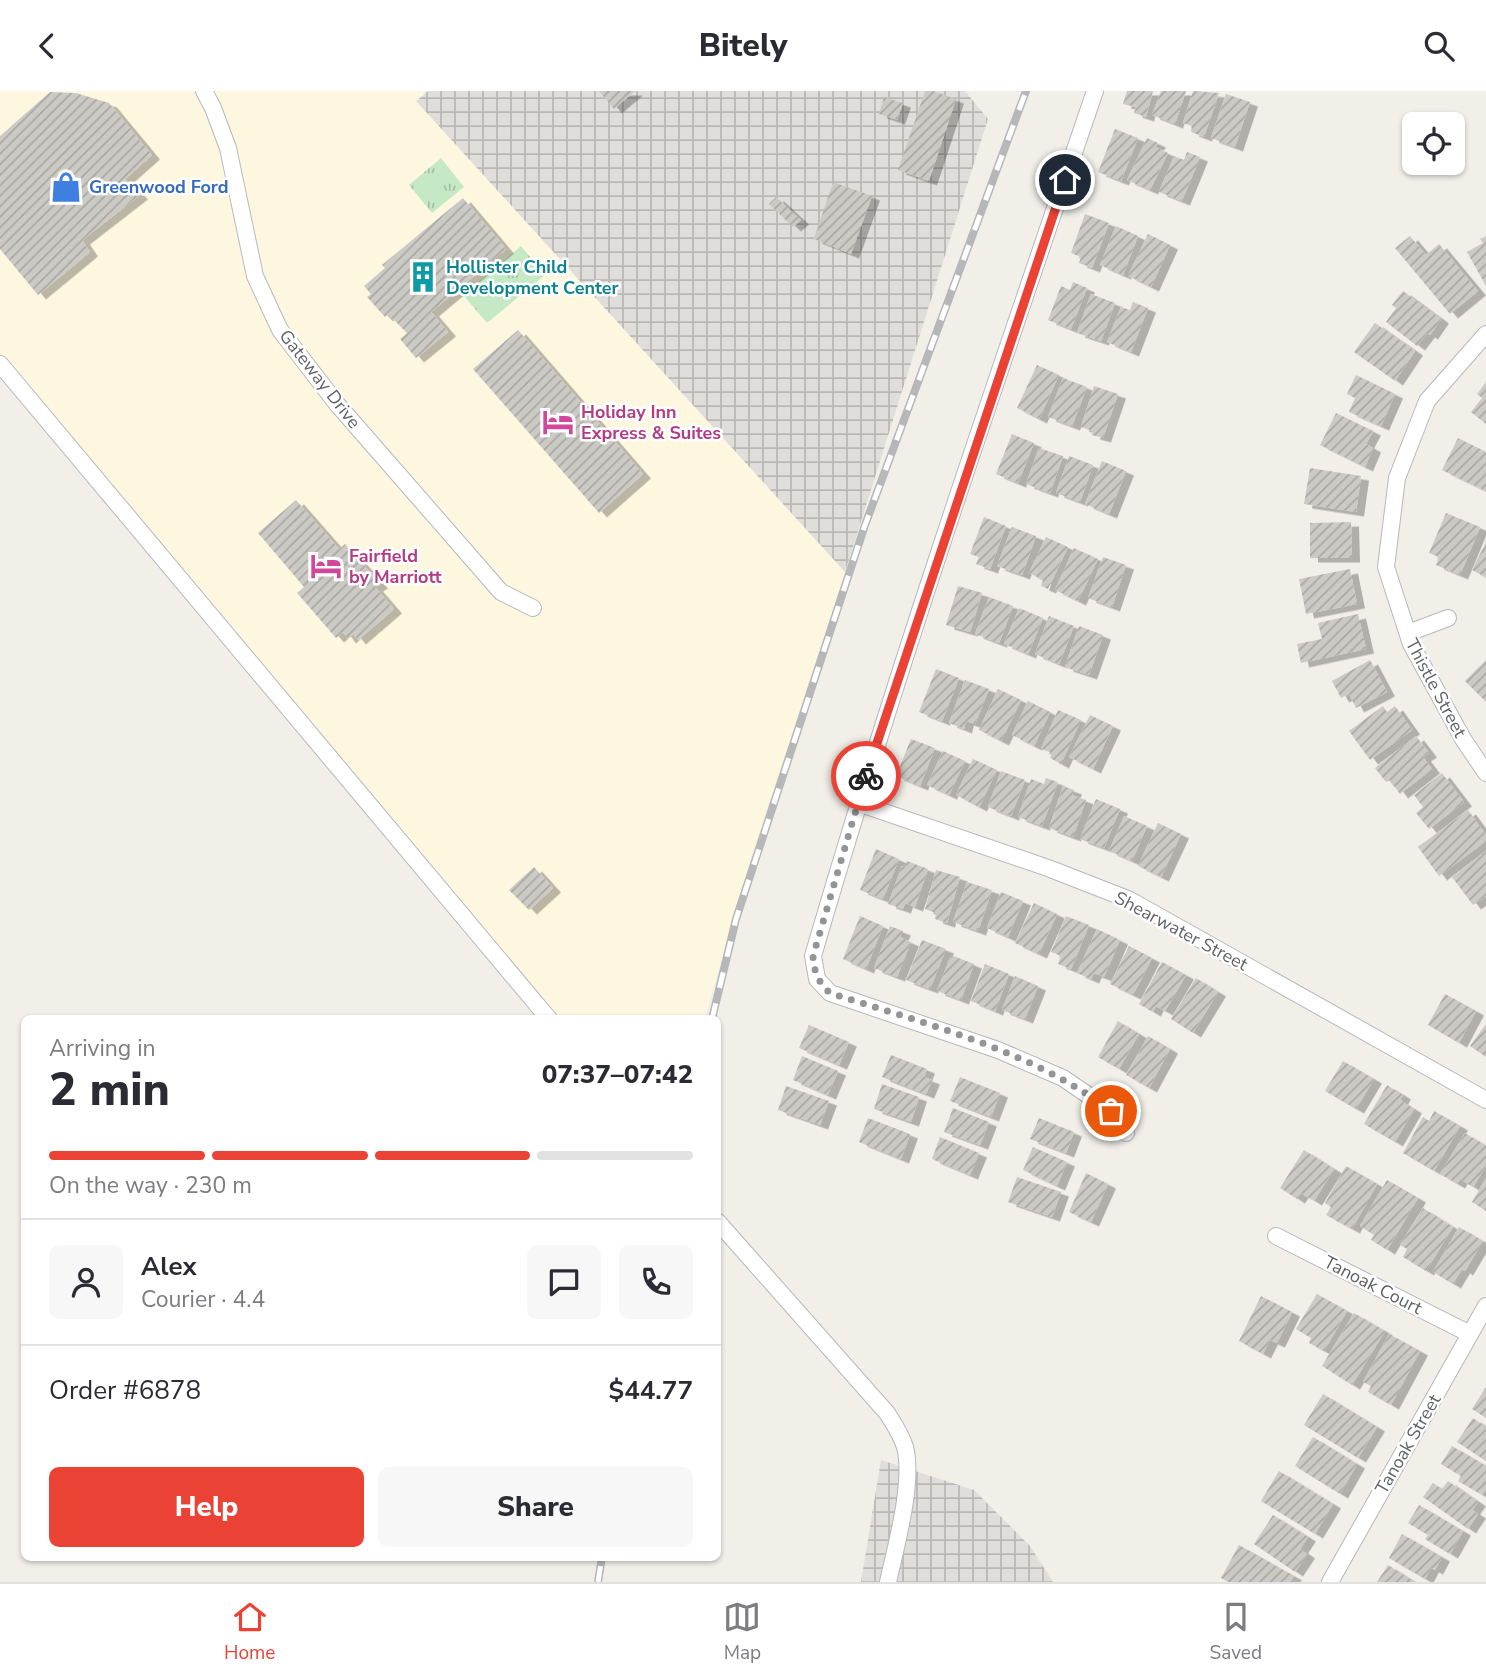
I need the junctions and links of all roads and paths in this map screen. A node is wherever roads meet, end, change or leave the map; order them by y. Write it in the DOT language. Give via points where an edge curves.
graph roads {
  1 [pos="204,91"];
  2 [pos="1095,91"];
  3 [pos="1486,334"];
  4 [pos="0,364"];
  5 [pos="533,608"];
  6 [pos="1448,618"];
  7 [pos="1408,633"];
  8 [pos="1486,773"];
  9 [pos="858,803"];
  10 [pos="546,1015"];
  11 [pos="1486,1100"];
  12 [pos="1126,1133"];
  13 [pos="721,1225"];
  14 [pos="1276,1236"];
  15 [pos="1486,1305"];
  16 [pos="1470,1334"];
  17 [pos="888,1582"];
  18 [pos="1330,1582"];
  1 -- 5 [label="street, Gateway Drive" via="228,148 255,276 280,330 337,404 501,592"];
  2 -- 9 [label="street"];
  3 -- 7 [label="street, Thistle Street" via="1427,401 1398,478 1386,567"];
  4 -- 10 [label="street"];
  6 -- 7 [label="street"];
  7 -- 8 [label="street, Thistle Street" via="1463,739"];
  9 -- 11 [label="street, Shearwater Street" via="1130,900"];
  9 -- 12 [label="street" via="813,956 817,979 830,993 999,1049 1063,1078 1111,1111"];
  13 -- 17 [label="street" via="899,1432 905,1447 906,1480"];
  14 -- 16 [label="street, Tanoak Court"];
  15 -- 16 [label="street, Tanoak Street"];
  16 -- 18 [label="street, Tanoak Street"];
}
